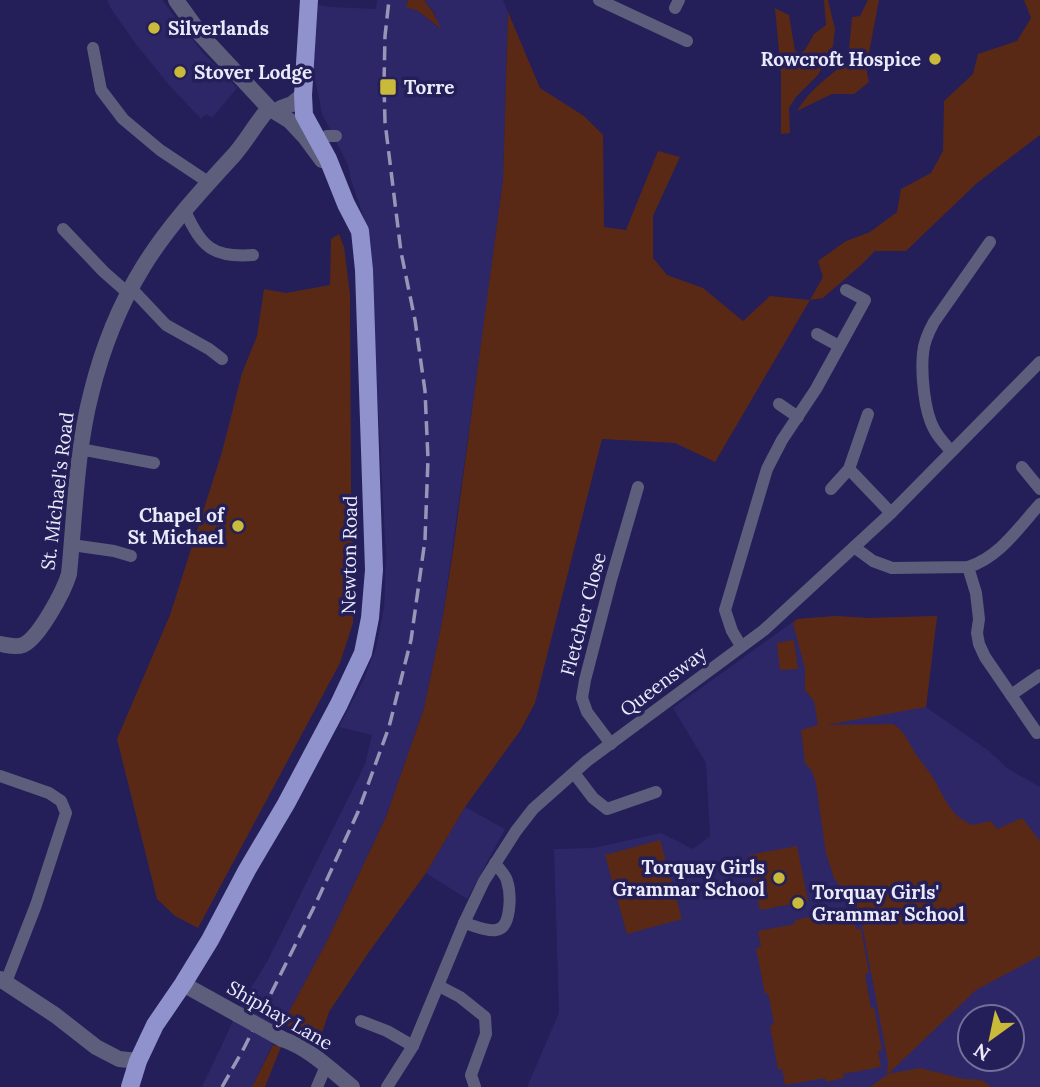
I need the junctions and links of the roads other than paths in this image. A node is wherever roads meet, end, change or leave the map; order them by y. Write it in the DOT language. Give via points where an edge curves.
graph roads {
  1 [pos="176,0"];
  2 [pos="309,0"];
  3 [pos="599,0"];
  4 [pos="687,41"];
  5 [pos="93,48"];
  6 [pos="304,75"];
  7 [pos="303,95"];
  8 [pos="275,108"];
  9 [pos="321,131"];
  10 [pos="335,179"];
  11 [pos="208,183"];
  12 [pos="185,211"];
  13 [pos="64,229"];
  14 [pos="360,231"];
  15 [pos="990,242"];
  16 [pos="253,255"];
  17 [pos="846,290"];
  18 [pos="130,291"];
  19 [pos="817,334"];
  20 [pos="839,346"];
  21 [pos="222,359"];
  22 [pos="1040,362"];
  23 [pos="779,404"];
  24 [pos="868,414"];
  25 [pos="798,417"];
  26 [pos="80,449"];
  27 [pos="951,451"];
  28 [pos="154,463"];
  29 [pos="1023,467"];
  30 [pos="849,469"];
  31 [pos="638,487"];
  32 [pos="831,489"];
  33 [pos="1040,489"];
  34 [pos="1040,504"];
  35 [pos="891,513"];
  36 [pos="72,545"];
  37 [pos="854,547"];
  38 [pos="131,556"];
  39 [pos="968,567"];
  40 [pos="0,644"];
  41 [pos="741,646"];
  42 [pos="1040,675"];
  43 [pos="1011,695"];
  44 [pos="1037,733"];
  45 [pos="611,744"];
  46 [pos="574,773"];
  47 [pos="0,776"];
  48 [pos="656,792"];
  49 [pos="495,863"];
  50 [pos="464,923"];
  51 [pos="3,980"];
  52 [pos="183,984"];
  53 [pos="439,986"];
  54 [pos="361,1021"];
  55 [pos="413,1046"];
  56 [pos="138,1061"];
  57 [pos="326,1066"];
  58 [pos="130,1087"];
  59 [pos="317,1087"];
  60 [pos="352,1087"];
  61 [pos="387,1087"];
  62 [pos="475,1087"];
  1 -- 8 [label="street, Newton Road" via="201,35"];
  2 -- 6 [label="main road"];
  3 -- 4 [label="street"];
  5 -- 11 [label="street" via="101,90 123,119"];
  6 -- 7 [label="main road"];
  6 -- 9 [label="main road"];
  7 -- 8 [label="street" via="292,104"];
  7 -- 9 [label="main road"];
  8 -- 9 [label="street"];
  8 -- 10 [label="street, Newton Road" via="305,136"];
  8 -- 11 [label="street, St. Michael's Road" via="260,118"];
  9 -- 10 [label="main road"];
  9 -- 14 [label="main road" via="357,206"];
  10 -- 14 [label="main road, Newton Road"];
  11 -- 12 [label="street, St. Michael's Road"];
  12 -- 16 [label="street" via="194,230 213,251"];
  12 -- 18 [label="street, St. Michael's Road"];
  13 -- 18 [label="street" via="104,272"];
  14 -- 52 [label="main road, Newton Road" via="374,570 363,653 286,804"];
  15 -- 27 [label="street" via="934,322 922,352 928,416"];
  17 -- 20 [label="street" via="865,300"];
  18 -- 21 [label="street" via="166,325"];
  18 -- 26 [label="street, St. Michael's Road" via="100,361"];
  19 -- 20 [label="street"];
  20 -- 25 [label="street"];
  22 -- 27 [label="street, Queensway"];
  23 -- 25 [label="street"];
  24 -- 30 [label="street"];
  25 -- 41 [label="street" via="767,469 725,610"];
  26 -- 28 [label="street"];
  26 -- 36 [label="street, St. Michael's Road"];
  27 -- 35 [label="street, Queensway"];
  29 -- 33 [label="street"];
  30 -- 32 [label="street"];
  30 -- 35 [label="street"];
  31 -- 45 [label="street, Fletcher Close" via="582,698"];
  34 -- 39 [label="street" via="995,554"];
  35 -- 37 [label="street, Queensway"];
  36 -- 38 [label="street"];
  36 -- 40 [label="street, St. Michael's Road" via="66,586 36,634 24,645"];
  37 -- 39 [label="street" via="892,568"];
  37 -- 41 [label="street, Queensway"];
  39 -- 43 [label="street" via="976,593 979,645"];
  41 -- 45 [label="street, Queensway"];
  42 -- 43 [label="street"];
  43 -- 44 [label="street"];
  45 -- 46 [label="street, Queensway"];
  46 -- 48 [label="street" via="607,809"];
  46 -- 49 [label="street, Queensway" via="533,809"];
  47 -- 51 [label="street" via="43,789 61,802 66,813 36,905"];
  49 -- 50 [label="street, Queensway"];
  49 -- 50 [label="street" via="507,880 505,926 489,930"];
  50 -- 53 [label="street, Queensway"];
  51 -- 56 [label="street" via="96,1047 119,1059"];
  52 -- 56 [label="main road, Newton Road"];
  52 -- 57 [label="street, Shiphay Lane, bridge" via="292,1042"];
  53 -- 55 [label="street, Queensway"];
  53 -- 62 [label="street" via="485,1017 486,1034 471,1075"];
  54 -- 55 [label="street"];
  55 -- 61 [label="street, Queensway"];
  56 -- 58 [label="main road, Newton Road"];
  57 -- 59 [label="street"];
  57 -- 60 [label="street, Shiphay Lane"];
}
